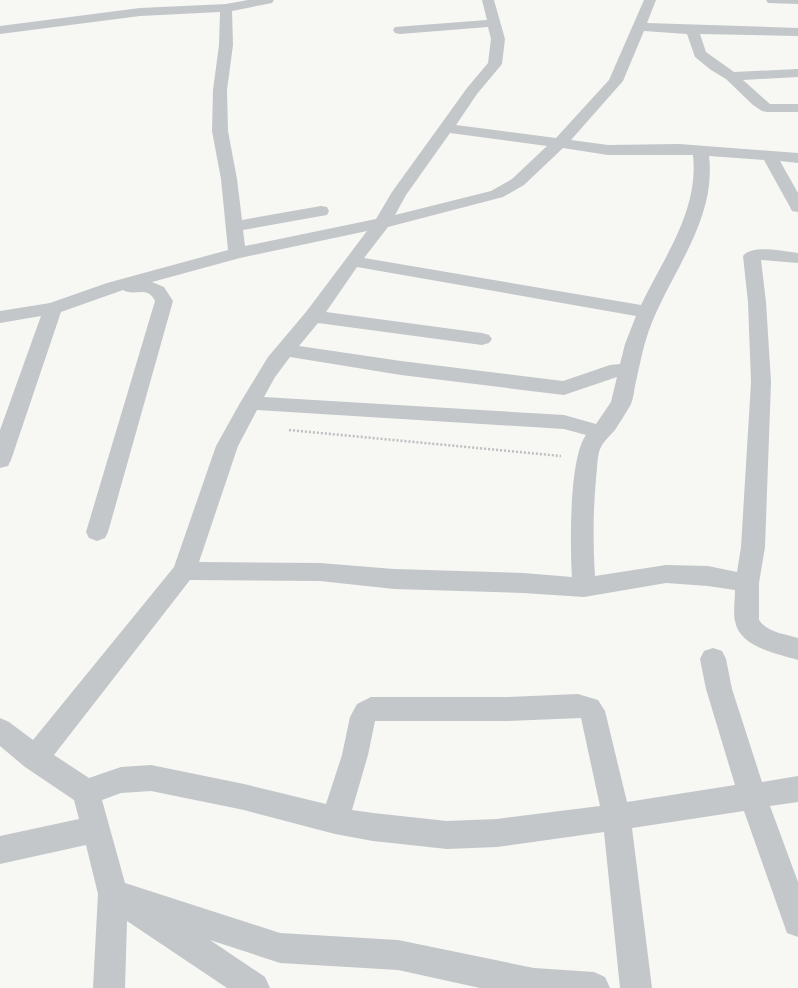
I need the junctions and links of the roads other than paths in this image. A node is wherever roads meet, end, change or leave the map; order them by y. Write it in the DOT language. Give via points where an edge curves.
graph roads {
  1 [pos="120,0"];
  2 [pos="173,0"];
  3 [pos="268,0"];
  4 [pos="488,0"];
  5 [pos="650,0"];
  6 [pos="772,0"];
  7 [pos="798,0"];
  8 [pos="226,8"];
  9 [pos="140,12"];
  10 [pos="118,15"];
  11 [pos="494,23"];
  12 [pos="638,27"];
  13 [pos="0,30"];
  14 [pos="400,30"];
  15 [pos="692,30"];
  16 [pos="798,32"];
  17 [pos="798,73"];
  18 [pos="731,76"];
  19 [pos="798,108"];
  20 [pos="446,128"];
  21 [pos="559,144"];
  22 [pos="700,150"];
  23 [pos="770,156"];
  24 [pos="798,158"];
  25 [pos="798,207"];
  26 [pos="321,211"];
  27 [pos="382,223"];
  28 [pos="234,226"];
  29 [pos="237,253"];
  30 [pos="798,258"];
  31 [pos="352,262"];
  32 [pos="113,287"];
  33 [pos="53,308"];
  34 [pos="647,312"];
  35 [pos="313,316"];
  36 [pos="0,317"];
  37 [pos="482,339"];
  38 [pos="285,350"];
  39 [pos="628,374"];
  40 [pos="250,403"];
  41 [pos="600,432"];
  42 [pos="0,460"];
  43 [pos="97,532"];
  44 [pos="184,570"];
  45 [pos="747,583"];
  46 [pos="584,587"];
  47 [pos="798,650"];
  48 [pos="713,659"];
  49 [pos="0,730"];
  50 [pos="35,758"];
  51 [pos="798,789"];
  52 [pos="86,792"];
  53 [pos="752,795"];
  54 [pos="617,817"];
  55 [pos="335,820"];
  56 [pos="96,829"];
  57 [pos="0,850"];
  58 [pos="113,894"];
  59 [pos="798,922"];
  60 [pos="110,988"];
  61 [pos="254,988"];
  62 [pos="594,988"];
  63 [pos="636,988"];
  1 -- 10 [label="street"];
  2 -- 9 [label="street"];
  3 -- 8 [label="street"];
  4 -- 11 [label="street"];
  5 -- 12 [label="street"];
  6 -- 7 [label="street"];
  8 -- 9 [label="street"];
  8 -- 28 [label="street" via="220,131"];
  9 -- 10 [label="street"];
  10 -- 13 [label="street"];
  11 -- 14 [label="street"];
  11 -- 20 [label="street" via="498,45 494,64"];
  12 -- 15 [label="street"];
  12 -- 21 [label="street" via="616,81"];
  15 -- 16 [label="street"];
  15 -- 18 [label="street" via="700,54 712,65"];
  17 -- 18 [label="street"];
  18 -- 19 [label="street" via="765,107"];
  20 -- 21 [label="street"];
  20 -- 27 [label="street" via="398,195"];
  21 -- 22 [label="street" via="608,150"];
  21 -- 27 [label="street" via="518,182 498,194"];
  22 -- 23 [label="street"];
  22 -- 34 [label="street" via="702,178 691,220 676,256"];
  23 -- 24 [label="street"];
  23 -- 25 [label="street"];
  26 -- 28 [label="street"];
  27 -- 29 [label="street"];
  27 -- 31 [label="street"];
  28 -- 29 [label="street"];
  29 -- 32 [label="street"];
  30 -- 45 [label="street" via="756,254 752,256 761,382 753,547"];
  31 -- 34 [label="street"];
  31 -- 35 [label="street"];
  32 -- 33 [label="street"];
  32 -- 43 [label="street" via="151,286 160,292 164,301"];
  33 -- 36 [label="street"];
  33 -- 42 [label="street"];
  34 -- 39 [label="street" via="634,343"];
  35 -- 37 [label="street"];
  35 -- 38 [label="street"];
  38 -- 39 [label="street" via="401,368 564,388 617,370"];
  38 -- 40 [label="street" via="266,375"];
  39 -- 41 [label="street" via="621,403"];
  40 -- 41 [label="street" via="564,422"];
  40 -- 44 [label="street" via="227,446"];
  41 -- 46 [label="street" via="590,446 587,459 582,551"];
  44 -- 46 [label="street" via="320,572 394,579"];
  44 -- 50 [label="street"];
  45 -- 46 [label="street" via="708,576 666,574"];
  45 -- 47 [label="street" via="748,625 764,638"];
  48 -- 53 [label="street" via="719,689"];
  49 -- 50 [label="street"];
  50 -- 52 [label="street"];
  51 -- 53 [label="street"];
  52 -- 55 [label="street" via="121,780 151,778 244,797"];
  52 -- 56 [label="street"];
  53 -- 54 [label="street"];
  53 -- 59 [label="street"];
  54 -- 55 [label="street" via="497,833 447,835 392,830"];
  54 -- 55 [label="street" via="593,714 589,708 578,706 370,709 363,717 355,755"];
  54 -- 63 [label="street"];
  56 -- 57 [label="street"];
  56 -- 58 [label="street"];
  58 -- 60 [label="street"];
  58 -- 61 [label="street"];
  58 -- 62 [label="street" via="280,948 398,954 534,984"];
}
